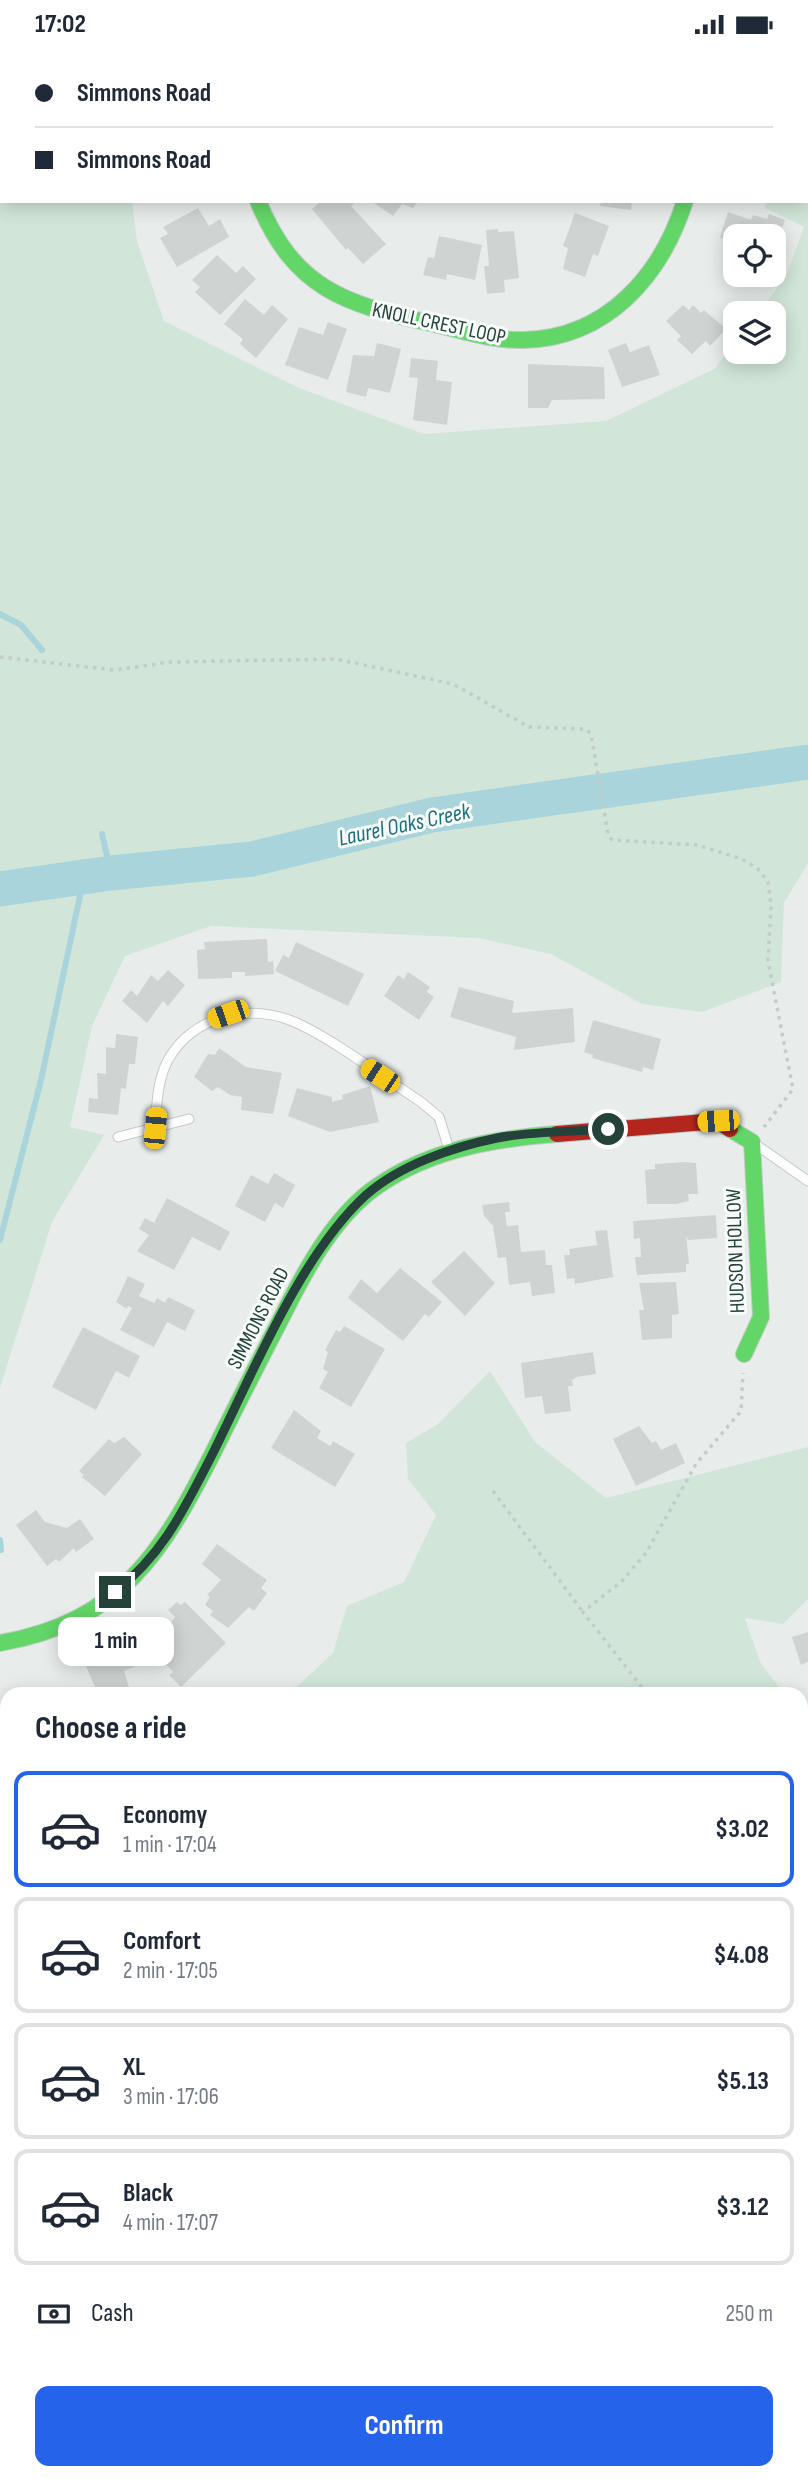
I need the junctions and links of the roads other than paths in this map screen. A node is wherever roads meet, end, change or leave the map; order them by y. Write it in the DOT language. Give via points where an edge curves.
graph roads {
  1 [pos="259,203"];
  2 [pos="684,203"];
  3 [pos="190,1119"];
  4 [pos="155,1128"];
  5 [pos="117,1137"];
  6 [pos="752,1142"];
  7 [pos="449,1151"];
  8 [pos="808,1181"];
  9 [pos="744,1355"];
  10 [pos="0,1643"];
  1 -- 2 [label="street, KNOLL CREST LOOP" via="267,228 284,250 304,272 346,301 495,338 527,340 564,334 625,303 667,250"];
  3 -- 4 [label="lane"];
  4 -- 5 [label="lane"];
  4 -- 7 [label="lane" via="158,1087 167,1061 181,1041 203,1023 228,1014 269,1014 299,1024 421,1102 439,1117"];
  6 -- 7 [label="street, SIMMONS ROAD" via="718,1121 499,1138"];
  6 -- 8 [label="lane"];
  6 -- 9 [label="street, HUDSON HOLLOW" via="761,1317"];
  7 -- 10 [label="street, SIMMONS ROAD" via="368,1193 329,1238 306,1270 179,1519 142,1571 115,1592 47,1630 17,1642"];
}
